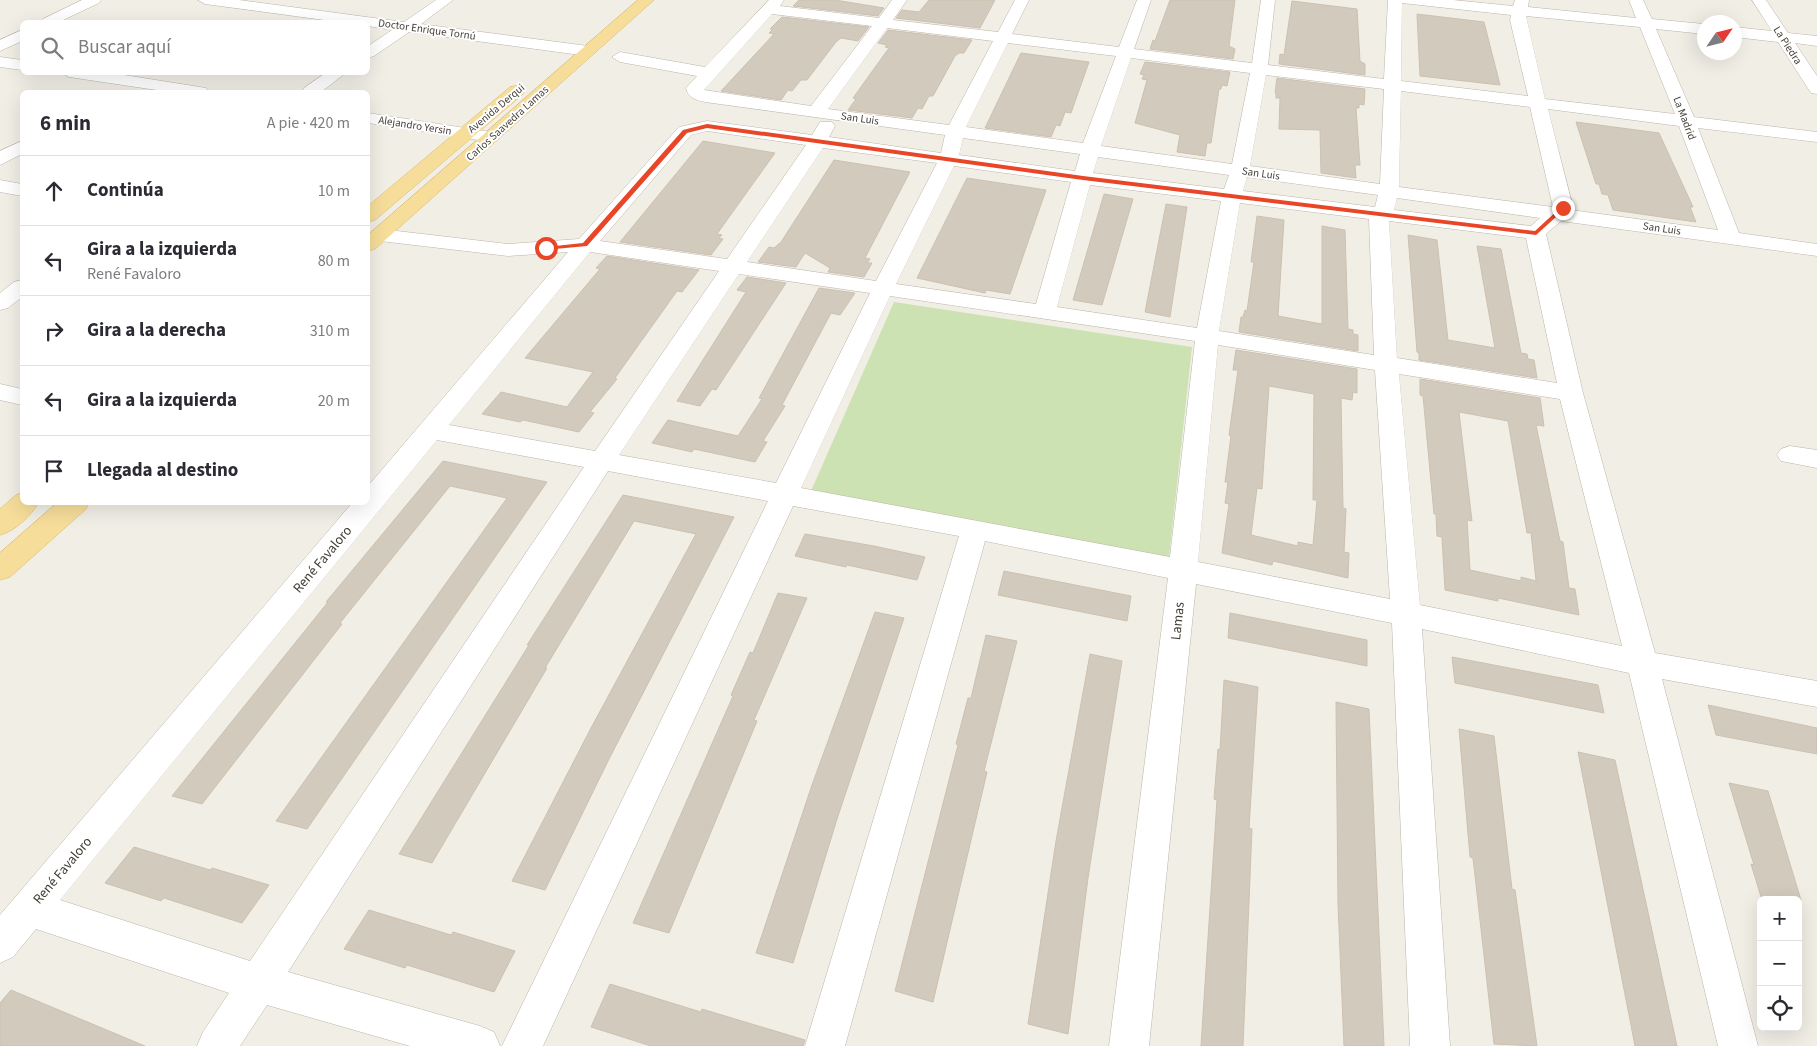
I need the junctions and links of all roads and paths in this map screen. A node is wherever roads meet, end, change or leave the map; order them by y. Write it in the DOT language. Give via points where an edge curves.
graph roads {
  1 [pos="94,0"];
  2 [pos="205,0"];
  3 [pos="278,0"];
  4 [pos="446,0"];
  5 [pos="624,0"];
  6 [pos="647,0"];
  7 [pos="900,0"];
  8 [pos="1022,0"];
  9 [pos="1144,0"];
  10 [pos="1268,0"];
  11 [pos="1394,0"];
  12 [pos="1407,0"];
  13 [pos="1636,0"];
  14 [pos="1759,0"];
  15 [pos="773,5"];
  16 [pos="1521,5"];
  17 [pos="265,8"];
  18 [pos="52,20"];
  19 [pos="243,20"];
  20 [pos="354,20"];
  21 [pos="370,22"];
  22 [pos="1647,22"];
  23 [pos="883,23"];
  24 [pos="406,27"];
  25 [pos="1697,28"];
  26 [pos="1742,33"];
  27 [pos="20,36"];
  28 [pos="1002,38"];
  29 [pos="1784,38"];
  30 [pos="1817,41"];
  31 [pos="0,46"];
  32 [pos="567,48"];
  33 [pos="588,51"];
  34 [pos="370,52"];
  35 [pos="1127,53"];
  36 [pos="620,57"];
  37 [pos="553,60"];
  38 [pos="0,62"];
  39 [pos="20,65"];
  40 [pos="1259,69"];
  41 [pos="708,74"];
  42 [pos="88,75"];
  43 [pos="147,75"];
  44 [pos="335,75"];
  45 [pos="531,78"];
  46 [pos="134,82"];
  47 [pos="1392,85"];
  48 [pos="1817,89"];
  49 [pos="120,90"];
  50 [pos="187,90"];
  51 [pos="313,90"];
  52 [pos="1538,103"];
  53 [pos="370,118"];
  54 [pos="820,121"];
  55 [pos="1687,122"];
  56 [pos="466,133"];
  57 [pos="491,137"];
  58 [pos="1817,137"];
  59 [pos="952,144"];
  60 [pos="20,147"];
  61 [pos="1090,150"];
  62 [pos="0,159"];
  63 [pos="1083,178"];
  64 [pos="1236,183"];
  65 [pos="0,186"];
  66 [pos="20,190"];
  67 [pos="1384,202"];
  68 [pos="370,214"];
  69 [pos="1559,214"];
  70 [pos="1536,233"];
  71 [pos="1731,238"];
  72 [pos="374,240"];
  73 [pos="585,245"];
  74 [pos="1817,250"];
  75 [pos="734,266"];
  76 [pos="20,288"];
  77 [pos="883,288"];
  78 [pos="0,302"];
  79 [pos="1045,312"];
  80 [pos="1207,336"];
  81 [pos="1386,364"];
  82 [pos="0,392"];
  83 [pos="1571,393"];
  84 [pos="20,397"];
  85 [pos="429,430"];
  86 [pos="1790,455"];
  87 [pos="1817,459"];
  88 [pos="602,460"];
  89 [pos="785,495"];
  90 [pos="370,501"];
  91 [pos="23,505"];
  92 [pos="73,505"];
  93 [pos="367,505"];
  94 [pos="0,525"];
  95 [pos="975,529"];
  96 [pos="0,569"];
  97 [pos="1183,571"];
  98 [pos="1406,614"];
  99 [pos="1642,663"];
  100 [pos="1817,694"];
  101 [pos="30,909"];
  102 [pos="0,944"];
  103 [pos="258,984"];
  104 [pos="218,1046"];
  105 [pos="480,1046"];
  106 [pos="522,1046"];
  107 [pos="825,1046"];
  108 [pos="1129,1046"];
  109 [pos="1430,1046"];
  110 [pos="1738,1046"];
  1 -- 18 [label="street"];
  2 -- 17 [label="street, Doctor Enrique Tornú"];
  3 -- 17 [label="street"];
  4 -- 24 [label="street"];
  5 -- 32 [label="main road"];
  6 -- 33 [label="main road, Carlos Saavedra Lamas"];
  7 -- 23 [label="street"];
  8 -- 28 [label="street"];
  9 -- 35 [label="street"];
  10 -- 40 [label="street, Lamas"];
  11 -- 47 [label="street"];
  12 -- 16 [label="street"];
  13 -- 22 [label="street, La Madrid"];
  14 -- 29 [label="street, La Piedra"];
  15 -- 23 [label="street"];
  15 -- 41 [label="street"];
  16 -- 22 [label="street"];
  16 -- 52 [label="street" via="1518,20"];
  17 -- 19 [label="street"];
  17 -- 20 [label="street, Doctor Enrique Tornú"];
  21 -- 24 [label="street, Doctor Enrique Tornú"];
  22 -- 25 [label="street"];
  22 -- 55 [label="street, La Madrid"];
  23 -- 28 [label="street"];
  23 -- 54 [label="street"];
  24 -- 32 [label="street, Doctor Enrique Tornú"];
  24 -- 34 [label="street"];
  26 -- 29 [label="street"];
  27 -- 31 [label="street"];
  28 -- 35 [label="street"];
  28 -- 59 [label="street"];
  29 -- 30 [label="street"];
  29 -- 48 [label="street, La Piedra"];
  32 -- 33 [label="street, Doctor Enrique Tornú"];
  32 -- 37 [label="main road"];
  33 -- 57 [label="main road, Carlos Saavedra Lamas"];
  35 -- 40 [label="street"];
  35 -- 61 [label="street"];
  36 -- 41 [label="street"];
  38 -- 39 [label="street"];
  40 -- 47 [label="street"];
  40 -- 64 [label="street, Lamas"];
  41 -- 54 [label="street, San Luis" via="695,88 696,93"];
  42 -- 46 [label="street"];
  43 -- 46 [label="street"];
  44 -- 51 [label="street"];
  45 -- 56 [label="main road, Avenida Derqui"];
  46 -- 49 [label="street"];
  46 -- 50 [label="street"];
  47 -- 52 [label="street"];
  47 -- 67 [label="street"];
  52 -- 55 [label="street"];
  52 -- 69 [label="street" via="1563,208"];
  53 -- 56 [label="street, Alejandro Yersin"];
  54 -- 59 [label="street"];
  54 -- 59 [label="street, San Luis"];
  54 -- 73 [label="street, René Favaloro" via="707,126 685,131"];
  54 -- 75 [label="street"];
  55 -- 58 [label="street"];
  55 -- 71 [label="street, La Madrid"];
  56 -- 57 [label="street, Alejandro Yersin"];
  56 -- 68 [label="main road, Avenida Derqui"];
  57 -- 72 [label="main road, Carlos Saavedra Lamas"];
  59 -- 61 [label="street, San Luis"];
  59 -- 63 [label="street"];
  59 -- 77 [label="street"];
  60 -- 62 [label="street"];
  61 -- 63 [label="street"];
  61 -- 64 [label="street, San Luis"];
  63 -- 64 [label="street"];
  63 -- 79 [label="street"];
  64 -- 67 [label="street"];
  64 -- 67 [label="street, San Luis"];
  64 -- 80 [label="street, Lamas"];
  65 -- 66 [label="street"];
  67 -- 69 [label="street, San Luis"];
  67 -- 70 [label="street"];
  67 -- 81 [label="street"];
  69 -- 70 [label="street"];
  69 -- 71 [label="street, San Luis"];
  70 -- 83 [label="street"];
  71 -- 74 [label="street, San Luis"];
  72 -- 73 [label="street" via="508,250"];
  73 -- 75 [label="street"];
  73 -- 85 [label="street, René Favaloro"];
  75 -- 77 [label="street"];
  75 -- 88 [label="street"];
  76 -- 78 [label="street"];
  77 -- 79 [label="street"];
  77 -- 89 [label="street"];
  79 -- 80 [label="street"];
  80 -- 81 [label="street"];
  80 -- 97 [label="street, Lamas"];
  81 -- 83 [label="street"];
  81 -- 98 [label="street"];
  82 -- 84 [label="street"];
  83 -- 99 [label="street"];
  85 -- 88 [label="street"];
  85 -- 90 [label="street, René Favaloro"];
  86 -- 87 [label="street"];
  88 -- 89 [label="street"];
  88 -- 103 [label="street"];
  89 -- 95 [label="street"];
  89 -- 106 [label="street"];
  91 -- 94 [label="main road"];
  92 -- 96 [label="main road"];
  93 -- 101 [label="street, René Favaloro"];
  95 -- 97 [label="street"];
  95 -- 107 [label="street"];
  97 -- 98 [label="street"];
  97 -- 108 [label="street, Lamas"];
  98 -- 99 [label="street"];
  98 -- 109 [label="street"];
  99 -- 100 [label="street"];
  99 -- 110 [label="street"];
  101 -- 102 [label="street, René Favaloro"];
  101 -- 103 [label="street"];
  103 -- 104 [label="street"];
  103 -- 105 [label="street"];
}
